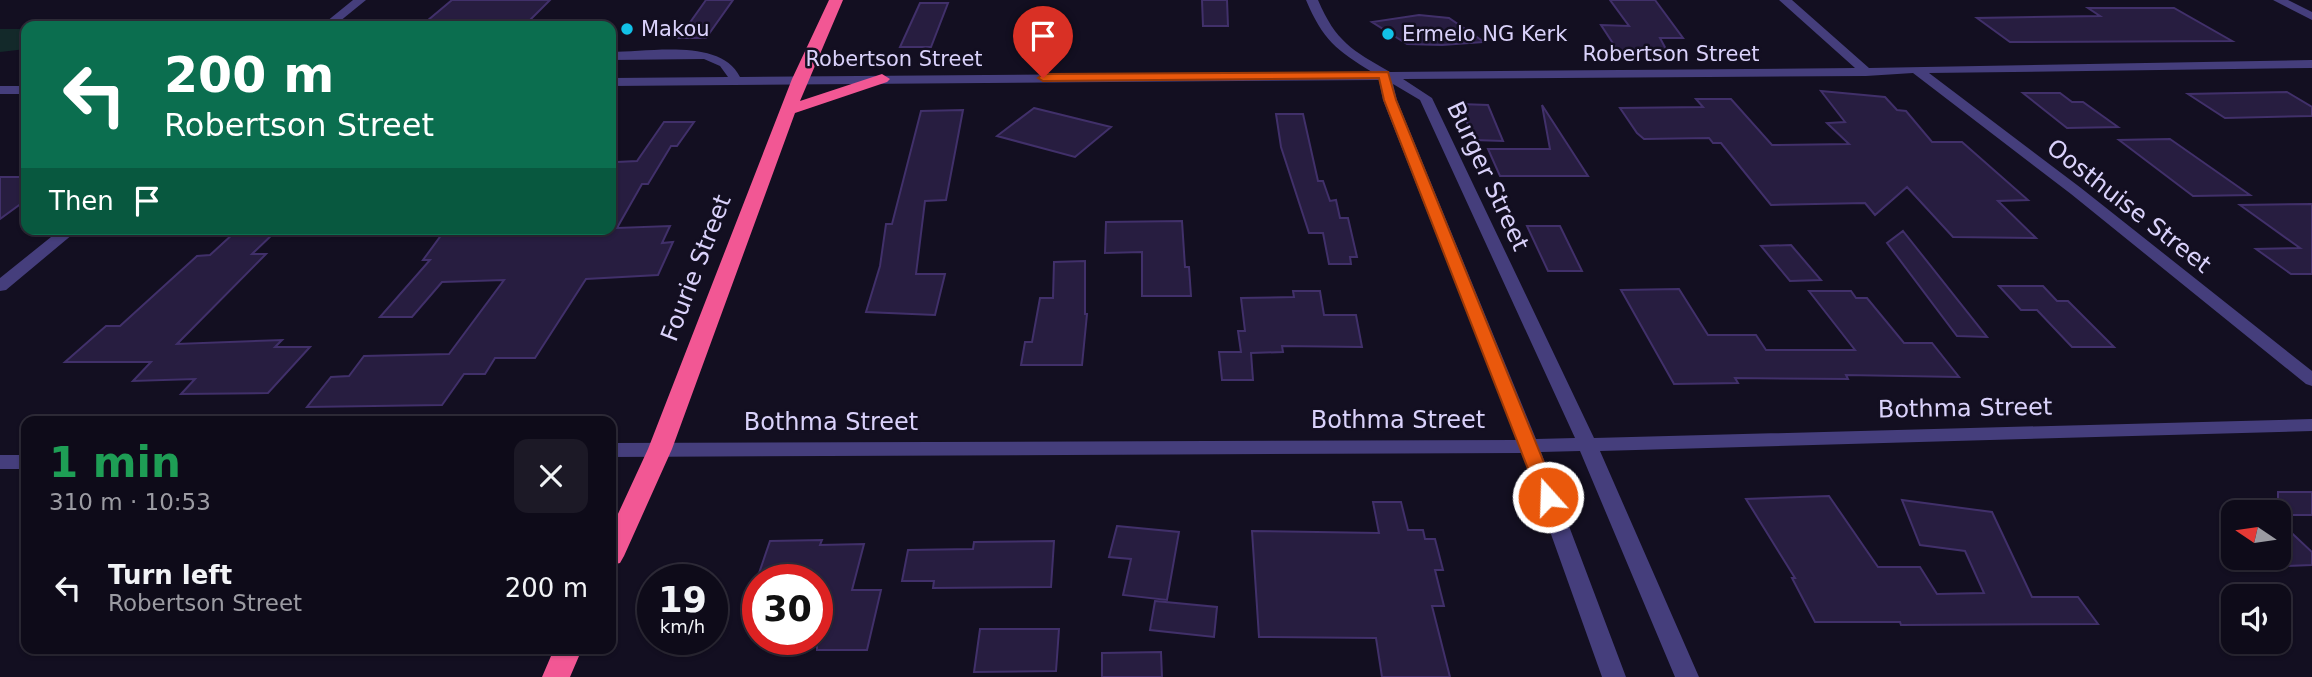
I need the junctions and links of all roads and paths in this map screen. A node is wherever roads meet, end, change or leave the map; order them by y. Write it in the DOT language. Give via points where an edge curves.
graph roads {
  1 [pos="360,0"];
  2 [pos="835,0"];
  3 [pos="1312,0"];
  4 [pos="1785,0"];
  5 [pos="2279,0"];
  6 [pos="2312,17"];
  7 [pos="333,21"];
  8 [pos="616,56"];
  9 [pos="2312,64"];
  10 [pos="1916,69"];
  11 [pos="1866,72"];
  12 [pos="1384,74"];
  13 [pos="800,79"];
  14 [pos="882,79"];
  15 [pos="735,80"];
  16 [pos="616,82"];
  17 [pos="0,90"];
  18 [pos="21,90"];
  19 [pos="788,110"];
  20 [pos="64,235"];
  21 [pos="0,286"];
  22 [pos="2312,380"];
  23 [pos="2312,425"];
  24 [pos="1587,444"];
  25 [pos="1530,446"];
  26 [pos="660,449"];
  27 [pos="616,450"];
  28 [pos="21,461"];
  29 [pos="0,462"];
  30 [pos="616,545"];
  31 [pos="566,654"];
  32 [pos="556,677"];
  33 [pos="1614,677"];
  34 [pos="1687,677"];
  1 -- 7 [label="street"];
  2 -- 13 [label="highway, Fourie Street"];
  3 -- 12 [label="street, Burger Street" via="1335,42"];
  4 -- 11 [label="street"];
  5 -- 6 [label="street"];
  8 -- 15 [label="street" via="705,55 730,67"];
  9 -- 10 [label="street, Robertson Street"];
  10 -- 11 [label="street, Robertson Street"];
  10 -- 22 [label="street, Oosthuise Street"];
  11 -- 12 [label="street, Robertson Street"];
  12 -- 14 [label="street, Robertson Street"];
  12 -- 24 [label="street, Burger Street" via="1425,98"];
  12 -- 25 [label="street" via="1390,100"];
  13 -- 14 [label="street, Robertson Street"];
  13 -- 15 [label="street, Robertson Street"];
  13 -- 19 [label="highway, Fourie Street"];
  14 -- 19 [label="highway"];
  15 -- 16 [label="street, Robertson Street"];
  17 -- 18 [label="street"];
  19 -- 26 [label="highway, Fourie Street"];
  20 -- 21 [label="street"];
  23 -- 24 [label="street, Bothma Street"];
  24 -- 25 [label="street, Bothma Street"];
  24 -- 34 [label="street, Burger Street"];
  25 -- 26 [label="street, Bothma Street"];
  25 -- 33 [label="street"];
  26 -- 27 [label="street, Bothma Street"];
  26 -- 30 [label="highway, Fourie Street"];
  28 -- 29 [label="street"];
  31 -- 32 [label="highway"];
}
